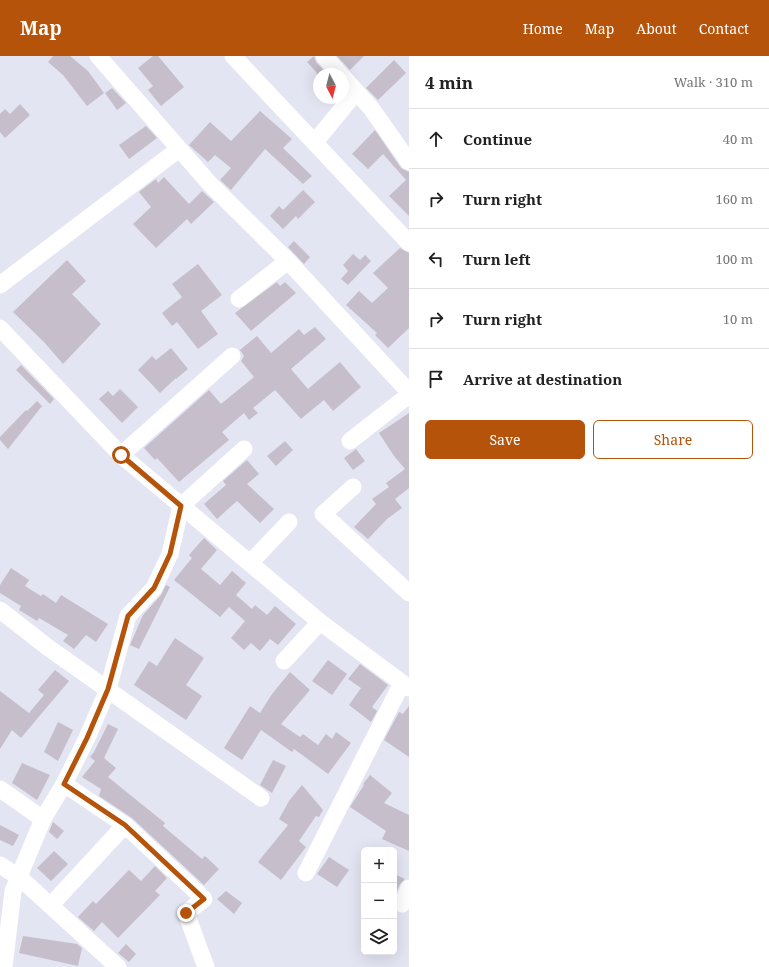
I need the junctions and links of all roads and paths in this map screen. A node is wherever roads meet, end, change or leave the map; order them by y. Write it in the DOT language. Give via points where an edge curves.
graph roads {
  1 [pos="98,56"];
  2 [pos="233,56"];
  3 [pos="324,56"];
  4 [pos="335,68"];
  5 [pos="349,84"];
  6 [pos="356,92"];
  7 [pos="315,142"];
  8 [pos="179,149"];
  9 [pos="409,162"];
  10 [pos="409,243"];
  11 [pos="288,260"];
  12 [pos="0,285"];
  13 [pos="240,299"];
  14 [pos="0,328"];
  15 [pos="232,356"];
  16 [pos="409,393"];
  17 [pos="350,441"];
  18 [pos="244,449"];
  19 [pos="121,455"];
  20 [pos="353,487"];
  21 [pos="181,506"];
  22 [pos="289,522"];
  23 [pos="250,563"];
  24 [pos="409,593"];
  25 [pos="0,610"];
  26 [pos="320,622"];
  27 [pos="284,661"];
  28 [pos="405,685"];
  29 [pos="108,689"];
  30 [pos="64,784"];
  31 [pos="0,789"];
  32 [pos="261,798"];
  33 [pos="43,819"];
  34 [pos="125,825"];
  35 [pos="0,865"];
  36 [pos="306,873"];
  37 [pos="19,877"];
  38 [pos="409,888"];
  39 [pos="402,904"];
  40 [pos="51,905"];
  41 [pos="4,967"];
  42 [pos="118,967"];
  43 [pos="206,967"];
  1 -- 8 [label="street"];
  2 -- 7 [label="street"];
  3 -- 4 [label="street"];
  5 -- 6 [label="street"];
  6 -- 7 [label="street"];
  6 -- 9 [label="street" via="371,108"];
  7 -- 10 [label="street"];
  8 -- 11 [label="street" via="210,184"];
  8 -- 12 [label="street"];
  11 -- 13 [label="street"];
  11 -- 16 [label="street"];
  14 -- 19 [label="street"];
  15 -- 19 [label="street"];
  16 -- 17 [label="street"];
  18 -- 21 [label="street"];
  19 -- 21 [label="street"];
  20 -- 24 [label="street" via="323,514"];
  21 -- 23 [label="street"];
  21 -- 29 [label="street" via="170,554 164,568 154,588 128,616"];
  22 -- 23 [label="street"];
  23 -- 26 [label="street"];
  25 -- 29 [label="street"];
  26 -- 27 [label="street"];
  26 -- 28 [label="street"];
  28 -- 36 [label="street"];
  29 -- 30 [label="street"];
  29 -- 32 [label="street"];
  30 -- 33 [label="street"];
  30 -- 34 [label="street"];
  31 -- 33 [label="street"];
  33 -- 37 [label="street"];
  34 -- 40 [label="street"];
  34 -- 43 [label="street" via="204,899 186,913"];
  35 -- 37 [label="street"];
  37 -- 40 [label="street"];
  37 -- 41 [label="street" via="13,891"];
  38 -- 39 [label="street"];
  40 -- 42 [label="street"];
}
